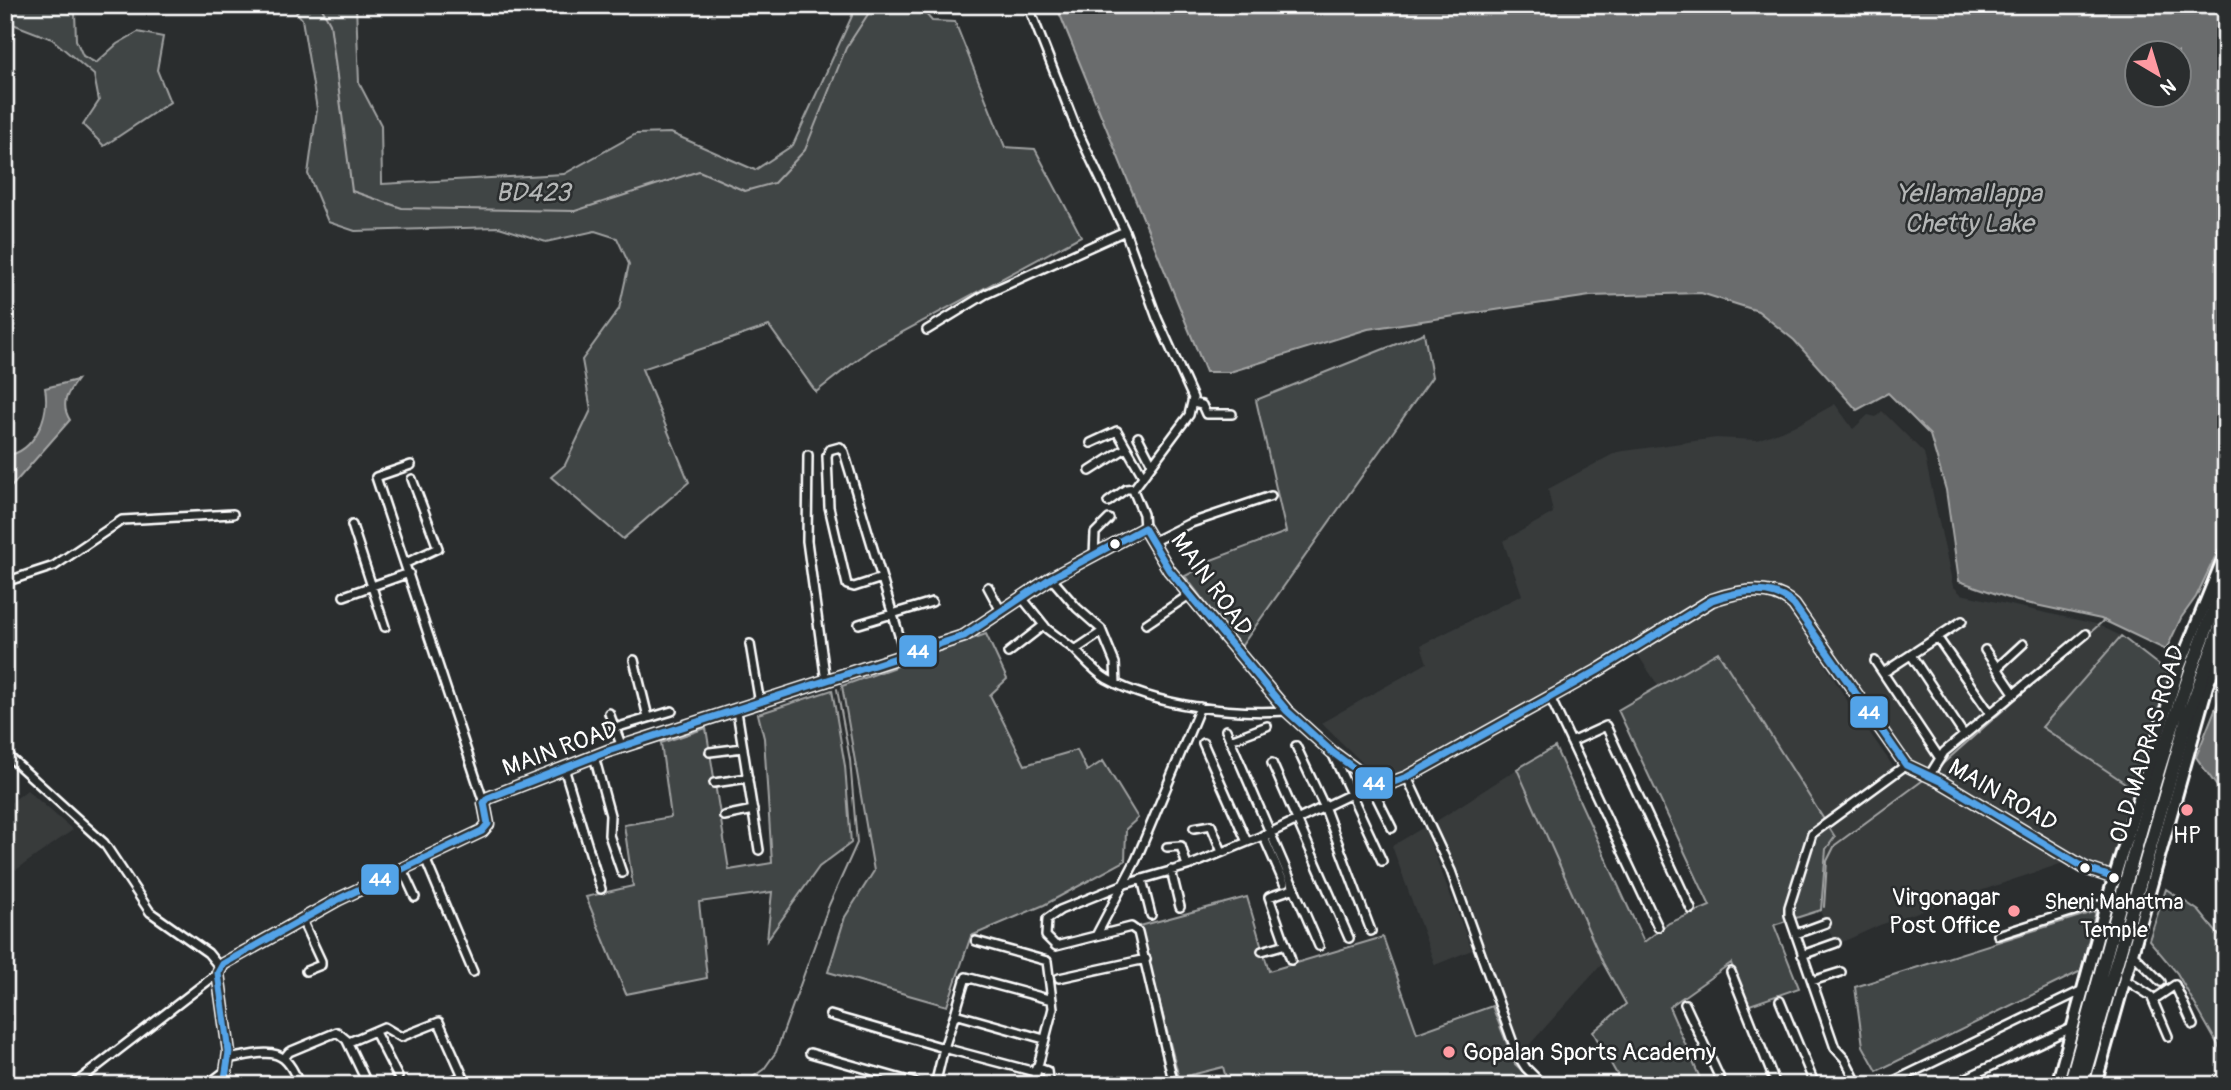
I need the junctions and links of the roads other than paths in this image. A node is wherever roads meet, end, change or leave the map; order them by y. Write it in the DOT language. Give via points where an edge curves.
graph roads {
  1 [pos="1028,5"];
  2 [pos="1125,231"];
  3 [pos="927,330"];
  4 [pos="1194,403"];
  5 [pos="1232,414"];
  6 [pos="1138,437"];
  7 [pos="1091,443"];
  8 [pos="1126,448"];
  9 [pos="808,455"];
  10 [pos="1152,464"];
  11 [pos="411,465"];
  12 [pos="1090,471"];
  13 [pos="1143,476"];
  14 [pos="412,479"];
  15 [pos="1134,488"];
  16 [pos="1271,496"];
  17 [pos="1108,502"];
  18 [pos="233,514"];
  19 [pos="1108,519"];
  20 [pos="352,525"];
  21 [pos="1144,528"];
  22 [pos="1154,541"];
  23 [pos="2226,552"];
  24 [pos="1094,556"];
  25 [pos="406,563"];
  26 [pos="409,573"];
  27 [pos="882,578"];
  28 [pos="1051,578"];
  29 [pos="2226,580"];
  30 [pos="5,582"];
  31 [pos="372,586"];
  32 [pos="988,587"];
  33 [pos="1189,595"];
  34 [pos="344,596"];
  35 [pos="1023,599"];
  36 [pos="932,602"];
  37 [pos="2226,611"];
  38 [pos="1002,613"];
  39 [pos="893,614"];
  40 [pos="1962,621"];
  41 [pos="859,624"];
  42 [pos="1146,624"];
  43 [pos="1044,625"];
  44 [pos="385,626"];
  45 [pos="1102,632"];
  46 [pos="2085,634"];
  47 [pos="1937,638"];
  48 [pos="2226,639"];
  49 [pos="750,644"];
  50 [pos="2023,645"];
  51 [pos="1076,650"];
  52 [pos="1985,650"];
  53 [pos="1008,653"];
  54 [pos="1911,654"];
  55 [pos="905,655"];
  56 [pos="634,660"];
  57 [pos="1875,661"];
  58 [pos="1997,668"];
  59 [pos="1883,673"];
  60 [pos="825,682"];
  61 [pos="1116,683"];
  62 [pos="2014,694"];
  63 [pos="1550,697"];
  64 [pos="760,704"];
  65 [pos="1200,707"];
  66 [pos="672,710"];
  67 [pos="737,711"];
  68 [pos="1287,711"];
  69 [pos="609,713"];
  70 [pos="1990,713"];
  71 [pos="648,717"];
  72 [pos="1267,726"];
  73 [pos="615,728"];
  74 [pos="1226,730"];
  75 [pos="1964,735"];
  76 [pos="1230,740"];
  77 [pos="1571,742"];
  78 [pos="1203,743"];
  79 [pos="1296,746"];
  80 [pos="622,747"];
  81 [pos="743,748"];
  82 [pos="710,751"];
  83 [pos="1332,752"];
  84 [pos="5,753"];
  85 [pos="594,757"];
  86 [pos="1939,757"];
  87 [pos="1272,762"];
  88 [pos="1906,765"];
  89 [pos="564,768"];
  90 [pos="1929,776"];
  91 [pos="1407,777"];
  92 [pos="748,778"];
  93 [pos="714,783"];
  94 [pos="1372,784"];
  95 [pos="1352,793"];
  96 [pos="484,803"];
  97 [pos="1324,806"];
  98 [pos="752,810"];
  99 [pos="724,816"];
  100 [pos="1298,819"];
  101 [pos="1194,828"];
  102 [pos="1392,828"];
  103 [pos="1272,832"];
  104 [pos="1263,835"];
  105 [pos="1247,842"];
  106 [pos="1167,847"];
  107 [pos="759,850"];
  108 [pos="1222,852"];
  109 [pos="425,858"];
  110 [pos="1381,860"];
  111 [pos="1187,866"];
  112 [pos="402,869"];
  113 [pos="1171,870"];
  114 [pos="622,873"];
  115 [pos="2114,878"];
  116 [pos="1142,879"];
  117 [pos="1284,883"];
  118 [pos="1122,885"];
  119 [pos="1295,888"];
  120 [pos="601,889"];
  121 [pos="415,897"];
  122 [pos="2106,905"];
  123 [pos="1180,907"];
  124 [pos="1691,909"];
  125 [pos="1151,915"];
  126 [pos="302,920"];
  127 [pos="1826,923"];
  128 [pos="1658,927"];
  129 [pos="1371,931"];
  130 [pos="1796,934"];
  131 [pos="1096,935"];
  132 [pos="1998,935"];
  133 [pos="1349,938"];
  134 [pos="976,941"];
  135 [pos="1836,943"];
  136 [pos="1286,944"];
  137 [pos="1319,946"];
  138 [pos="1262,951"];
  139 [pos="2131,953"];
  140 [pos="1802,955"];
  141 [pos="1146,959"];
  142 [pos="1291,960"];
  143 [pos="219,971"];
  144 [pos="306,971"];
  145 [pos="473,972"];
  146 [pos="1731,972"];
  147 [pos="1841,972"];
  148 [pos="1059,978"];
  149 [pos="2124,979"];
  150 [pos="1812,981"];
  151 [pos="2161,982"];
  152 [pos="2084,990"];
  153 [pos="1052,1000"];
  154 [pos="2153,1000"];
  155 [pos="1780,1001"];
  156 [pos="1685,1004"];
  157 [pos="955,1014"];
  158 [pos="830,1015"];
  159 [pos="2193,1025"];
  160 [pos="2073,1027"];
  161 [pos="375,1031"];
  162 [pos="2168,1036"];
  163 [pos="1044,1038"];
  164 [pos="347,1041"];
  165 [pos="2099,1044"];
  166 [pos="944,1048"];
  167 [pos="810,1054"];
  168 [pos="285,1057"];
  169 [pos="227,1059"];
  170 [pos="1036,1070"];
  171 [pos="224,1072"];
  172 [pos="463,1076"];
  173 [pos="398,1077"];
  174 [pos="920,1084"];
  175 [pos="1172,1084"];
  176 [pos="73,1085"];
  177 [pos="207,1085"];
  178 [pos="224,1085"];
  179 [pos="299,1085"];
  180 [pos="368,1085"];
  181 [pos="442,1085"];
  182 [pos="467,1085"];
  183 [pos="935,1085"];
  184 [pos="1032,1085"];
  185 [pos="1049,1085"];
  186 [pos="1543,1085"];
  187 [pos="1723,1085"];
  188 [pos="1776,1085"];
  189 [pos="1815,1085"];
  190 [pos="1858,1085"];
  191 [pos="1886,1085"];
  192 [pos="1952,1085"];
  193 [pos="2057,1085"];
  194 [pos="2070,1085"];
  195 [pos="2081,1085"];
  196 [pos="2095,1085"];
  1 -- 2 [label="street" via="1077,130"];
  2 -- 3 [label="street" via="986,294"];
  2 -- 4 [label="street"];
  4 -- 5 [label="street" via="1202,405 1206,414"];
  4 -- 10 [label="street"];
  6 -- 10 [label="street"];
  7 -- 8 [label="street" via="1116,430"];
  8 -- 12 [label="street"];
  8 -- 13 [label="street"];
  9 -- 60 [label="street" via="807,541"];
  10 -- 13 [label="street"];
  11 -- 25 [label="street" via="376,477"];
  13 -- 15 [label="street"];
  14 -- 25 [label="street" via="438,548"];
  15 -- 17 [label="street"];
  15 -- 21 [label="street"];
  16 -- 22 [label="street" via="1188,524"];
  18 -- 30 [label="street" via="122,520 54,566"];
  19 -- 24 [label="street" via="1095,533"];
  20 -- 31 [label="street"];
  21 -- 22 [label="street, MAIN ROAD"];
  21 -- 24 [label="street, MAIN ROAD"];
  22 -- 33 [label="street, MAIN ROAD"];
  23 -- 115 [label="main road" via="2179,668"];
  24 -- 28 [label="street, MAIN ROAD"];
  25 -- 26 [label="street"];
  26 -- 31 [label="street"];
  26 -- 96 [label="street"];
  27 -- 27 [label="street" via="854,587 847,584 829,507 830,450 840,447 844,452"];
  27 -- 39 [label="street"];
  28 -- 35 [label="street, MAIN ROAD"];
  28 -- 45 [label="street"];
  29 -- 194 [label="highway, OLD MADRAS ROAD" via="2175,718"];
  31 -- 34 [label="street"];
  31 -- 44 [label="street"];
  32 -- 38 [label="street"];
  33 -- 42 [label="street"];
  33 -- 68 [label="street, MAIN ROAD"];
  35 -- 38 [label="street, MAIN ROAD"];
  35 -- 43 [label="street"];
  36 -- 39 [label="street"];
  37 -- 165 [label="highway, OLD MADRAS ROAD" via="2188,716"];
  38 -- 55 [label="street, MAIN ROAD" via="964,636"];
  39 -- 41 [label="street"];
  39 -- 55 [label="street"];
  40 -- 47 [label="street"];
  43 -- 51 [label="street"];
  43 -- 53 [label="street"];
  45 -- 51 [label="street"];
  45 -- 61 [label="street" via="1117,671"];
  46 -- 62 [label="street"];
  47 -- 54 [label="street"];
  47 -- 70 [label="street"];
  48 -- 139 [label="main road" via="2207,686"];
  49 -- 64 [label="street"];
  50 -- 58 [label="street"];
  51 -- 61 [label="street"];
  52 -- 58 [label="street"];
  54 -- 59 [label="street"];
  54 -- 75 [label="street"];
  55 -- 60 [label="street, MAIN ROAD"];
  56 -- 71 [label="street"];
  57 -- 59 [label="street"];
  58 -- 62 [label="street"];
  59 -- 86 [label="street"];
  60 -- 64 [label="street, MAIN ROAD"];
  61 -- 65 [label="street" via="1166,701"];
  62 -- 70 [label="street"];
  63 -- 77 [label="street"];
  63 -- 88 [label="street, MAIN ROAD" via="1712,600 1747,591 1779,595 1794,606"];
  63 -- 91 [label="street, MAIN ROAD"];
  64 -- 67 [label="street, MAIN ROAD"];
  65 -- 68 [label="street"];
  65 -- 118 [label="street"];
  66 -- 71 [label="street"];
  67 -- 80 [label="street, MAIN ROAD"];
  67 -- 81 [label="street"];
  68 -- 83 [label="street, MAIN ROAD"];
  69 -- 73 [label="street"];
  70 -- 75 [label="street"];
  71 -- 73 [label="street"];
  72 -- 76 [label="street"];
  73 -- 80 [label="street"];
  74 -- 76 [label="street"];
  75 -- 86 [label="street"];
  76 -- 103 [label="street"];
  77 -- 124 [label="street" via="1606,726"];
  77 -- 128 [label="street"];
  78 -- 105 [label="street"];
  79 -- 97 [label="street"];
  80 -- 85 [label="street, MAIN ROAD"];
  81 -- 82 [label="street"];
  81 -- 92 [label="street"];
  83 -- 94 [label="street, MAIN ROAD"];
  83 -- 95 [label="street"];
  84 -- 143 [label="street" via="104,843 150,912 202,948"];
  85 -- 89 [label="street, MAIN ROAD"];
  85 -- 114 [label="street" via="610,815 609,835"];
  86 -- 90 [label="street"];
  87 -- 100 [label="street"];
  88 -- 90 [label="street, MAIN ROAD"];
  88 -- 130 [label="street" via="1812,835 1789,907"];
  89 -- 96 [label="street, MAIN ROAD" via="488,797"];
  89 -- 120 [label="street"];
  90 -- 115 [label="street, MAIN ROAD" via="2085,868"];
  91 -- 94 [label="street, MAIN ROAD"];
  91 -- 186 [label="street" via="1451,871 1517,1054"];
  92 -- 93 [label="street"];
  92 -- 98 [label="street"];
  94 -- 95 [label="street"];
  94 -- 102 [label="street"];
  95 -- 97 [label="street"];
  95 -- 110 [label="street"];
  96 -- 109 [label="street, MAIN ROAD" via="486,827"];
  97 -- 100 [label="street"];
  97 -- 129 [label="street"];
  98 -- 99 [label="street"];
  98 -- 107 [label="street"];
  100 -- 103 [label="street"];
  100 -- 133 [label="street"];
  101 -- 108 [label="street" via="1211,825"];
  103 -- 104 [label="street"];
  103 -- 119 [label="street"];
  104 -- 105 [label="street"];
  104 -- 117 [label="street"];
  105 -- 108 [label="street"];
  106 -- 111 [label="street" via="1181,846"];
  108 -- 111 [label="street"];
  109 -- 112 [label="street, MAIN ROAD"];
  109 -- 145 [label="street"];
  111 -- 113 [label="street"];
  112 -- 121 [label="street"];
  112 -- 126 [label="street, MAIN ROAD"];
  113 -- 116 [label="street"];
  113 -- 123 [label="street"];
  115 -- 122 [label="main road"];
  116 -- 118 [label="street"];
  116 -- 125 [label="street"];
  118 -- 131 [label="street"];
  118 -- 131 [label="street" via="1060,910 1045,924 1046,936 1056,946"];
  119 -- 136 [label="street" via="1269,897"];
  119 -- 137 [label="street"];
  122 -- 132 [label="street"];
  122 -- 152 [label="main road"];
  126 -- 143 [label="street, MAIN ROAD"];
  126 -- 144 [label="street" via="321,961"];
  127 -- 130 [label="street"];
  130 -- 140 [label="street"];
  131 -- 141 [label="street" via="1135,928"];
  134 -- 153 [label="street" via="1047,961"];
  135 -- 140 [label="street"];
  136 -- 138 [label="street"];
  136 -- 142 [label="street"];
  139 -- 149 [label="main road"];
  139 -- 151 [label="street"];
  140 -- 150 [label="street"];
  141 -- 148 [label="street"];
  141 -- 175 [label="street"];
  143 -- 169 [label="street"];
  143 -- 176 [label="street"];
  146 -- 188 [label="street"];
  147 -- 150 [label="street"];
  149 -- 154 [label="street"];
  149 -- 165 [label="main road"];
  150 -- 190 [label="street" via="1835,1048"];
  152 -- 160 [label="main road"];
  152 -- 191 [label="street"];
  153 -- 157 [label="street" via="965,978"];
  153 -- 163 [label="street"];
  154 -- 159 [label="street" via="2175,985"];
  154 -- 162 [label="street"];
  155 -- 189 [label="street"];
  156 -- 187 [label="street"];
  157 -- 163 [label="street"];
  157 -- 166 [label="street"];
  158 -- 166 [label="street"];
  160 -- 192 [label="street"];
  160 -- 193 [label="main road"];
  161 -- 164 [label="street"];
  161 -- 172 [label="street" via="388,1027 401,1037 441,1023"];
  161 -- 173 [label="street"];
  163 -- 170 [label="street"];
  164 -- 168 [label="street" via="337,1032"];
  164 -- 180 [label="street"];
  165 -- 195 [label="highway, OLD MADRAS ROAD"];
  165 -- 196 [label="main road"];
  166 -- 170 [label="street"];
  166 -- 183 [label="street"];
  167 -- 174 [label="street"];
  168 -- 169 [label="street"];
  168 -- 179 [label="street"];
  169 -- 171 [label="street"];
  170 -- 184 [label="street"];
  170 -- 185 [label="street" via="1047,1071"];
  171 -- 177 [label="street"];
  171 -- 178 [label="street"];
  172 -- 181 [label="street"];
  172 -- 182 [label="street"];
}
